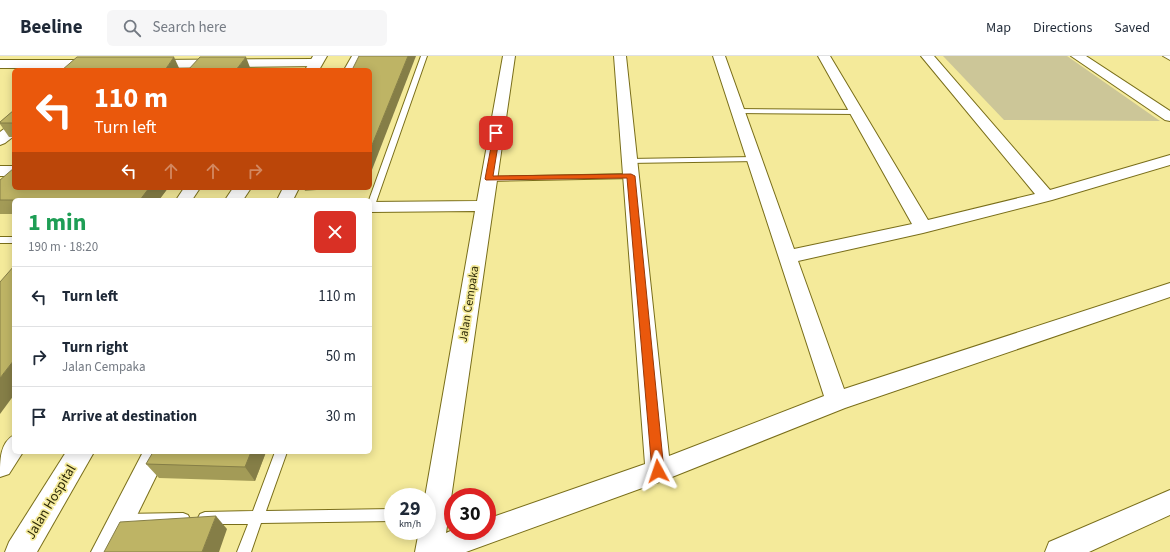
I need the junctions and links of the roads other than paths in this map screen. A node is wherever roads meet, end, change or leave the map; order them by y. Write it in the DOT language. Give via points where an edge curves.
graph roads {
  1 [pos="358,56"];
  2 [pos="424,56"];
  3 [pos="509,56"];
  4 [pos="620,56"];
  5 [pos="719,56"];
  6 [pos="824,56"];
  7 [pos="927,56"];
  8 [pos="1077,56"];
  9 [pos="1166,56"];
  10 [pos="1170,58"];
  11 [pos="278,63"];
  12 [pos="316,63"];
  13 [pos="0,64"];
  14 [pos="108,64"];
  15 [pos="139,64"];
  16 [pos="82,67"];
  17 [pos="200,67"];
  18 [pos="352,68"];
  19 [pos="738,111"];
  20 [pos="856,112"];
  21 [pos="1169,116"];
  22 [pos="12,130"];
  23 [pos="0,140"];
  24 [pos="754,159"];
  25 [pos="1170,160"];
  26 [pos="630,168"];
  27 [pos="489,179"];
  28 [pos="1046,196"];
  29 [pos="372,202"];
  30 [pos="485,206"];
  31 [pos="372,208"];
  32 [pos="923,227"];
  33 [pos="0,240"];
  34 [pos="12,240"];
  35 [pos="787,257"];
  36 [pos="1170,290"];
  37 [pos="837,401"];
  38 [pos="12,449"];
  39 [pos="80,454"];
  40 [pos="155,454"];
  41 [pos="280,454"];
  42 [pos="0,466"];
  43 [pos="658,471"];
  44 [pos="436,488"];
  45 [pos="1170,502"];
  46 [pos="384,515"];
  47 [pos="256,518"];
  48 [pos="121,520"];
  49 [pos="430,540"];
  50 [pos="20,552"];
  51 [pos="105,552"];
  52 [pos="244,552"];
  53 [pos="429,552"];
  54 [pos="1059,552"];
  1 -- 18 [label="street"];
  2 -- 29 [label="lane"];
  3 -- 27 [label="street, Jalan Cempaka"];
  4 -- 26 [label="street"];
  5 -- 19 [label="street"];
  6 -- 20 [label="street"];
  7 -- 28 [label="street"];
  8 -- 21 [label="street"];
  9 -- 10 [label="lane"];
  11 -- 12 [label="street"];
  11 -- 17 [label="street"];
  13 -- 16 [label="street"];
  14 -- 16 [label="street"];
  15 -- 17 [label="street"];
  19 -- 20 [label="lane"];
  19 -- 24 [label="street"];
  20 -- 32 [label="street"];
  22 -- 23 [label="street"];
  24 -- 26 [label="lane"];
  24 -- 35 [label="street"];
  25 -- 28 [label="street"];
  26 -- 27 [label="lane"];
  26 -- 43 [label="street"];
  27 -- 30 [label="street, Jalan Cempaka"];
  28 -- 32 [label="street"];
  30 -- 31 [label="street"];
  30 -- 44 [label="street, Jalan Cempaka"];
  32 -- 35 [label="street"];
  33 -- 34 [label="lane"];
  35 -- 37 [label="street"];
  36 -- 37 [label="street"];
  37 -- 43 [label="street"];
  38 -- 42 [label="street"];
  39 -- 50 [label="street, Jalan Hospital"];
  40 -- 48 [label="street"];
  41 -- 47 [label="lane"];
  43 -- 53 [label="street"];
  45 -- 54 [label="street"];
  46 -- 47 [label="lane"];
  47 -- 48 [label="lane"];
  47 -- 52 [label="lane"];
  48 -- 51 [label="street"];
  49 -- 53 [label="street, Jalan Cempaka"];
}
